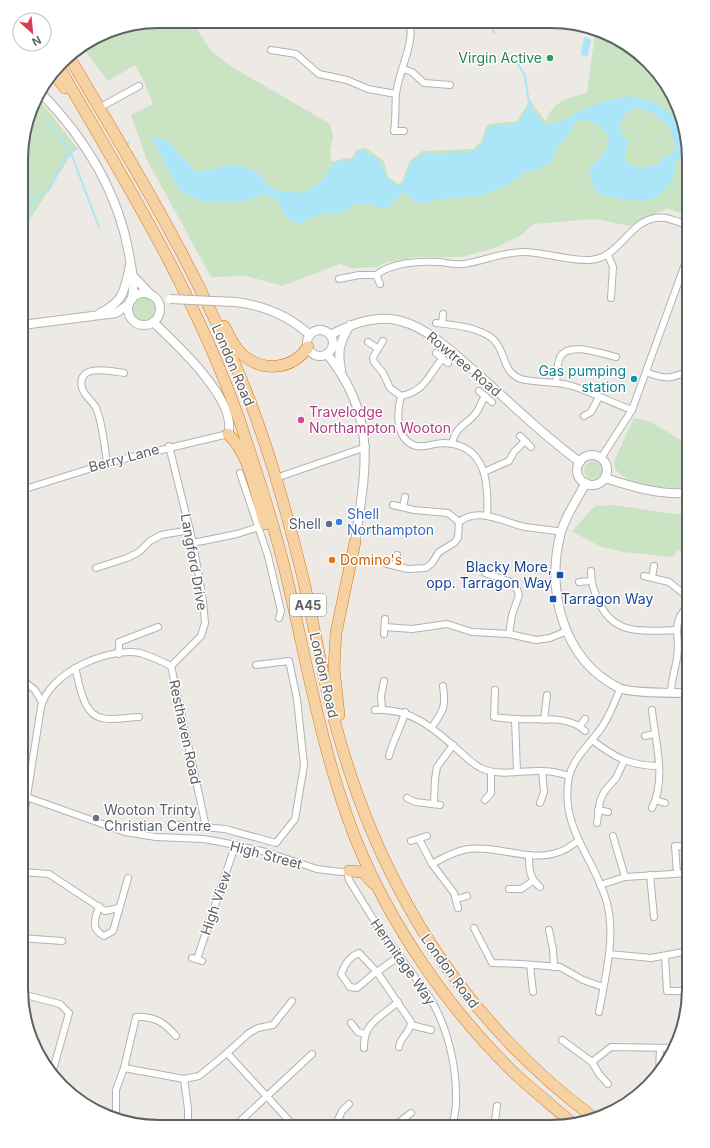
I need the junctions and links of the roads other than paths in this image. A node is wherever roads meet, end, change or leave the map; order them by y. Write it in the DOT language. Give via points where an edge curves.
graph roads {
  1 [pos="411,28"];
  2 [pos="271,50"];
  3 [pos="72,61"];
  4 [pos="402,69"];
  5 [pos="62,71"];
  6 [pos="57,77"];
  7 [pos="450,85"];
  8 [pos="139,86"];
  9 [pos="396,94"];
  10 [pos="44,97"];
  11 [pos="99,108"];
  12 [pos="88,117"];
  13 [pos="404,131"];
  14 [pos="682,224"];
  15 [pos="608,255"];
  16 [pos="131,263"];
  17 [pos="376,275"];
  18 [pos="134,278"];
  19 [pos="195,278"];
  20 [pos="339,278"];
  21 [pos="682,279"];
  22 [pos="380,284"];
  23 [pos="152,295"];
  24 [pos="611,298"];
  25 [pos="130,302"];
  26 [pos="158,302"];
  27 [pos="109,314"];
  28 [pos="443,314"];
  29 [pos="94,316"];
  30 [pos="133,320"];
  31 [pos="153,322"];
  32 [pos="28,324"];
  33 [pos="350,325"];
  34 [pos="330,334"];
  35 [pos="310,335"];
  36 [pos="383,341"];
  37 [pos="368,342"];
  38 [pos="308,347"];
  39 [pos="377,348"];
  40 [pos="327,354"];
  41 [pos="436,354"];
  42 [pos="616,357"];
  43 [pos="442,359"];
  44 [pos="448,363"];
  45 [pos="646,372"];
  46 [pos="124,373"];
  47 [pos="342,373"];
  48 [pos="682,374"];
  49 [pos="556,382"];
  50 [pos="479,391"];
  51 [pos="401,396"];
  52 [pos="486,396"];
  53 [pos="599,398"];
  54 [pos="492,402"];
  55 [pos="632,410"];
  56 [pos="584,416"];
  57 [pos="228,434"];
  58 [pos="520,436"];
  59 [pos="525,442"];
  60 [pos="452,444"];
  61 [pos="169,446"];
  62 [pos="366,447"];
  63 [pos="531,447"];
  64 [pos="601,458"];
  65 [pos="107,462"];
  66 [pos="580,462"];
  67 [pos="484,472"];
  68 [pos="240,473"];
  69 [pos="276,478"];
  70 [pos="605,478"];
  71 [pos="586,483"];
  72 [pos="28,488"];
  73 [pos="682,493"];
  74 [pos="404,497"];
  75 [pos="393,505"];
  76 [pos="403,507"];
  77 [pos="487,516"];
  78 [pos="459,522"];
  79 [pos="258,527"];
  80 [pos="190,530"];
  81 [pos="561,532"];
  82 [pos="355,542"];
  83 [pos="193,543"];
  84 [pos="397,555"];
  85 [pos="387,564"];
  86 [pos="395,565"];
  87 [pos="495,566"];
  88 [pos="654,566"];
  89 [pos="96,568"];
  90 [pos="591,571"];
  91 [pos="484,573"];
  92 [pos="491,575"];
  93 [pos="644,576"];
  94 [pos="652,576"];
  95 [pos="591,580"];
  96 [pos="579,582"];
  97 [pos="682,592"];
  98 [pos="682,614"];
  99 [pos="279,618"];
  100 [pos="385,619"];
  101 [pos="297,625"];
  102 [pos="158,627"];
  103 [pos="385,627"];
  104 [pos="676,630"];
  105 [pos="567,632"];
  106 [pos="384,634"];
  107 [pos="509,634"];
  108 [pos="119,654"];
  109 [pos="256,665"];
  110 [pos="171,666"];
  111 [pos="75,668"];
  112 [pos="384,682"];
  113 [pos="28,684"];
  114 [pos="443,686"];
  115 [pos="620,689"];
  116 [pos="495,690"];
  117 [pos="671,693"];
  118 [pos="682,693"];
  119 [pos="547,695"];
  120 [pos="42,702"];
  121 [pos="382,709"];
  122 [pos="375,710"];
  123 [pos="652,710"];
  124 [pos="405,712"];
  125 [pos="139,717"];
  126 [pos="515,719"];
  127 [pos="585,719"];
  128 [pos="544,720"];
  129 [pos="580,726"];
  130 [pos="432,727"];
  131 [pos="585,731"];
  132 [pos="654,734"];
  133 [pos="645,736"];
  134 [pos="592,740"];
  135 [pos="453,745"];
  136 [pos="390,756"];
  137 [pos="624,761"];
  138 [pos="348,764"];
  139 [pos="659,766"];
  140 [pos="542,771"];
  141 [pos="491,772"];
  142 [pos="517,772"];
  143 [pos="28,775"];
  144 [pos="569,776"];
  145 [pos="28,797"];
  146 [pos="407,798"];
  147 [pos="485,800"];
  148 [pos="656,800"];
  149 [pos="540,803"];
  150 [pos="665,803"];
  151 [pos="652,808"];
  152 [pos="598,810"];
  153 [pos="608,812"];
  154 [pos="597,823"];
  155 [pos="170,824"];
  156 [pos="206,828"];
  157 [pos="242,834"];
  158 [pos="427,836"];
  159 [pos="613,836"];
  160 [pos="419,839"];
  161 [pos="356,840"];
  162 [pos="411,841"];
  163 [pos="578,842"];
  164 [pos="238,846"];
  165 [pos="682,846"];
  166 [pos="529,855"];
  167 [pos="432,864"];
  168 [pos="28,872"];
  169 [pos="348,872"];
  170 [pos="677,873"];
  171 [pos="682,873"];
  172 [pos="650,875"];
  173 [pos="625,877"];
  174 [pos="128,878"];
  175 [pos="533,882"];
  176 [pos="600,885"];
  177 [pos="540,887"];
  178 [pos="379,889"];
  179 [pos="510,889"];
  180 [pos="467,896"];
  181 [pos="457,899"];
  182 [pos="99,906"];
  183 [pos="119,908"];
  184 [pos="458,908"];
  185 [pos="654,917"];
  186 [pos="474,928"];
  187 [pos="550,930"];
  188 [pos="28,939"];
  189 [pos="62,941"];
  190 [pos="682,952"];
  191 [pos="609,954"];
  192 [pos="399,956"];
  193 [pos="665,956"];
  194 [pos="197,959"];
  195 [pos="530,965"];
  196 [pos="554,967"];
  197 [pos="376,972"];
  198 [pos="603,987"];
  199 [pos="681,991"];
  200 [pos="533,992"];
  201 [pos="28,996"];
  202 [pos="292,1001"];
  203 [pos="398,1002"];
  204 [pos="599,1012"];
  205 [pos="351,1023"];
  206 [pos="411,1025"];
  207 [pos="431,1030"];
  208 [pos="365,1034"];
  209 [pos="176,1036"];
  210 [pos="562,1040"];
  211 [pos="399,1046"];
  212 [pos="364,1048"];
  213 [pos="660,1048"];
  214 [pos="668,1048"];
  215 [pos="227,1053"];
  216 [pos="312,1054"];
  217 [pos="592,1062"];
  218 [pos="659,1062"];
  219 [pos="54,1067"];
  220 [pos="124,1068"];
  221 [pos="184,1079"];
  222 [pos="608,1084"];
  223 [pos="267,1096"];
  224 [pos="349,1104"];
  225 [pos="497,1106"];
  226 [pos="116,1113"];
  227 [pos="411,1113"];
  228 [pos="590,1114"];
  229 [pos="567,1119"];
  230 [pos="188,1120"];
  231 [pos="241,1120"];
  232 [pos="289,1120"];
  233 [pos="338,1120"];
  234 [pos="402,1120"];
  235 [pos="453,1120"];
  236 [pos="495,1120"];
  1 -- 4 [label="street" via="409,50"];
  2 -- 9 [label="street" via="296,54 319,74 347,80 368,90"];
  3 -- 11 [label="highway, London Road / A45"];
  4 -- 7 [label="street" via="412,72 424,83"];
  4 -- 9 [label="street"];
  5 -- 12 [label="highway, London Road / A45"];
  6 -- 12 [label="highway, A45"];
  8 -- 11 [label="street"];
  9 -- 13 [label="street" via="394,131"];
  10 -- 16 [label="street" via="75,134 106,183 119,214"];
  11 -- 19 [label="highway, London Road / A45"];
  12 -- 101 [label="highway, London Road / A45" via="147,218 221,373 264,494"];
  14 -- 15 [label="street" via="666,218 656,218 642,223"];
  15 -- 17 [label="street" via="589,260 524,252 505,253 462,264 415,262 386,267"];
  15 -- 24 [label="street" via="613,267"];
  16 -- 18 [label="street"];
  16 -- 29 [label="street" via="124,292 118,303"];
  17 -- 20 [label="street"];
  17 -- 22 [label="street"];
  18 -- 23 [label="street"];
  18 -- 25 [label="street"];
  19 -- 38 [label="highway" via="235,346 250,360 269,366 288,364 302,355"];
  19 -- 69 [label="highway, London Road / A45" via="251,404"];
  21 -- 45 [label="street"];
  23 -- 25 [label="street" via="140,294"];
  23 -- 26 [label="street"];
  25 -- 27 [label="street" via="122,310"];
  25 -- 30 [label="street" via="129,313"];
  26 -- 31 [label="street" via="159,313"];
  26 -- 35 [label="street, bridge" via="170,299 235,302 258,306 282,315"];
  27 -- 29 [label="street"];
  27 -- 30 [label="street"];
  28 -- 49 [label="street" via="439,323 460,326 487,335 500,350 508,369 521,379"];
  29 -- 32 [label="street"];
  30 -- 31 [label="street" via="142,324"];
  31 -- 57 [label="street" via="201,370 215,389 231,425"];
  33 -- 34 [label="street, Rowtree Road"];
  33 -- 47 [label="street" via="340,343 339,359"];
  33 -- 66 [label="street, Rowtree Road" via="370,319 383,319 410,324 424,331"];
  34 -- 35 [label="street" via="321,330"];
  34 -- 40 [label="street" via="333,344"];
  35 -- 38 [label="street"];
  36 -- 39 [label="street"];
  37 -- 39 [label="street"];
  38 -- 40 [label="street" via="314,355"];
  39 -- 51 [label="street" via="373,357 374,362 390,388"];
  40 -- 47 [label="street"];
  41 -- 43 [label="street"];
  42 -- 49 [label="street" via="574,348 560,358"];
  43 -- 44 [label="street"];
  43 -- 51 [label="street" via="424,384 416,391"];
  45 -- 48 [label="street" via="669,379"];
  45 -- 55 [label="street"];
  46 -- 65 [label="street" via="95,370 83,376 85,394 96,408"];
  47 -- 62 [label="street" via="359,411"];
  49 -- 53 [label="street" via="573,386"];
  50 -- 52 [label="street"];
  51 -- 60 [label="street" via="398,417 400,428 409,442 421,446"];
  52 -- 54 [label="street"];
  52 -- 60 [label="street" via="477,412 458,428"];
  53 -- 55 [label="street"];
  53 -- 56 [label="street" via="590,412"];
  55 -- 64 [label="street"];
  57 -- 61 [label="street, Berry Lane"];
  57 -- 101 [label="highway" via="237,441 246,463"];
  58 -- 59 [label="street"];
  59 -- 63 [label="street"];
  59 -- 67 [label="street" via="509,461"];
  60 -- 67 [label="street" via="468,451 476,458"];
  61 -- 65 [label="street, Berry Lane"];
  61 -- 80 [label="street, Langford Drive"];
  62 -- 69 [label="street"];
  62 -- 82 [label="street" via="366,471"];
  64 -- 66 [label="street" via="591,455"];
  64 -- 70 [label="street" via="607,466"];
  65 -- 72 [label="street, Berry Lane"];
  66 -- 71 [label="street" via="578,473"];
  67 -- 77 [label="street" via="488,493"];
  68 -- 79 [label="street"];
  69 -- 138 [label="highway, London Road / A45" via="303,579 326,689"];
  70 -- 71 [label="street" via="594,485"];
  70 -- 73 [label="street" via="639,490"];
  71 -- 81 [label="street"];
  74 -- 76 [label="street"];
  75 -- 76 [label="street"];
  76 -- 78 [label="street" via="448,513"];
  77 -- 78 [label="street" via="475,516"];
  77 -- 81 [label="street" via="521,526"];
  78 -- 86 [label="street" via="458,538 439,552 426,568 408,569"];
  79 -- 83 [label="street"];
  79 -- 99 [label="street" via="272,571 281,611"];
  80 -- 83 [label="street, Langford Drive"];
  80 -- 89 [label="street" via="161,535 127,558"];
  81 -- 105 [label="street" via="555,575 557,598"];
  82 -- 138 [label="highway" via="336,633 334,668"];
  83 -- 110 [label="street, Langford Drive" via="203,601 204,623 201,636"];
  84 -- 86 [label="street"];
  85 -- 86 [label="street"];
  87 -- 92 [label="street"];
  88 -- 94 [label="street"];
  90 -- 95 [label="street"];
  91 -- 92 [label="street"];
  92 -- 107 [label="street" via="511,582 519,595"];
  93 -- 94 [label="street"];
  94 -- 97 [label="street" via="669,582"];
  95 -- 96 [label="street"];
  95 -- 104 [label="street" via="601,608 613,622 640,631"];
  98 -- 104 [label="street"];
  100 -- 103 [label="street"];
  101 -- 161 [label="highway, London Road / A45" via="333,775"];
  102 -- 108 [label="street" via="119,642"];
  103 -- 106 [label="street"];
  103 -- 107 [label="street" via="412,629 447,624 472,632"];
  104 -- 117 [label="street" via="677,656"];
  105 -- 107 [label="street" via="536,640"];
  105 -- 115 [label="street" via="585,662 597,674"];
  108 -- 110 [label="street, Resthaven Road" via="139,653"];
  108 -- 111 [label="street, Resthaven Road"];
  109 -- 157 [label="street" via="289,661 297,699 304,765 295,819 279,841 276,843"];
  110 -- 156 [label="street, Resthaven Road"];
  111 -- 120 [label="street, Resthaven Road" via="54,684"];
  111 -- 125 [label="street" via="85,703 91,714 102,718"];
  112 -- 121 [label="street"];
  113 -- 120 [label="street"];
  114 -- 130 [label="street" via="445,704 442,714"];
  115 -- 117 [label="street"];
  115 -- 134 [label="street" via="613,709"];
  116 -- 126 [label="street" via="494,717"];
  117 -- 118 [label="street"];
  119 -- 128 [label="street"];
  120 -- 143 [label="street"];
  121 -- 122 [label="street"];
  121 -- 124 [label="street"];
  123 -- 132 [label="street"];
  124 -- 130 [label="street"];
  124 -- 136 [label="street" via="400,730 392,742"];
  126 -- 128 [label="street"];
  126 -- 142 [label="street"];
  127 -- 129 [label="street"];
  128 -- 129 [label="street" via="565,720"];
  129 -- 131 [label="street"];
  130 -- 135 [label="street"];
  132 -- 133 [label="street"];
  132 -- 139 [label="street"];
  134 -- 137 [label="street"];
  134 -- 144 [label="street" via="577,759"];
  135 -- 141 [label="street" via="479,767"];
  135 -- 146 [label="street" via="438,767 435,779 437,804 415,802"];
  137 -- 139 [label="street"];
  137 -- 152 [label="street" via="616,778 604,792"];
  138 -- 228 [label="highway, London Road / A45" via="382,855 403,899 440,960 483,1016 526,1061"];
  139 -- 148 [label="street"];
  140 -- 142 [label="street"];
  140 -- 144 [label="street"];
  140 -- 149 [label="street" via="544,792"];
  141 -- 142 [label="street"];
  141 -- 147 [label="street" via="491,793"];
  144 -- 163 [label="street" via="566,796 568,815"];
  145 -- 164 [label="street, High Street" via="125,832 166,838 202,839"];
  148 -- 150 [label="street"];
  148 -- 151 [label="street"];
  152 -- 153 [label="street"];
  152 -- 154 [label="street"];
  155 -- 156 [label="street"];
  156 -- 157 [label="street" via="225,829"];
  157 -- 164 [label="street, High View"];
  158 -- 160 [label="street"];
  159 -- 173 [label="street"];
  160 -- 162 [label="street"];
  160 -- 167 [label="street"];
  161 -- 169 [label="highway" via="357,862"];
  161 -- 178 [label="highway, London Road / A45"];
  163 -- 166 [label="street" via="560,852"];
  163 -- 176 [label="street" via="595,870"];
  164 -- 169 [label="street, High Street" via="317,869"];
  164 -- 194 [label="street, High View"];
  165 -- 170 [label="street" via="675,846"];
  166 -- 167 [label="street" via="470,848 449,854"];
  166 -- 175 [label="street" via="529,871"];
  167 -- 181 [label="street" via="449,884"];
  168 -- 182 [label="street" via="49,874"];
  169 -- 178 [label="highway" via="363,872"];
  169 -- 192 [label="street, Hermitage Way" via="362,903"];
  170 -- 171 [label="street"];
  170 -- 172 [label="street"];
  172 -- 173 [label="street"];
  172 -- 185 [label="street"];
  173 -- 176 [label="street"];
  174 -- 183 [label="street"];
  175 -- 177 [label="street"];
  175 -- 179 [label="street" via="521,889"];
  176 -- 191 [label="street" via="607,904 610,926"];
  178 -- 229 [label="highway, London Road / A45" via="391,914 429,972 470,1026 514,1073"];
  180 -- 181 [label="street"];
  181 -- 184 [label="street"];
  182 -- 183 [label="street" via="105,911"];
  182 -- 183 [label="street" via="95,928 104,936 113,931"];
  186 -- 195 [label="street" via="492,964"];
  187 -- 196 [label="street"];
  188 -- 189 [label="street"];
  190 -- 193 [label="street"];
  191 -- 193 [label="street" via="651,958"];
  191 -- 198 [label="street"];
  192 -- 197 [label="street"];
  192 -- 235 [label="street, Hermitage Way" via="430,998 442,1023 456,1087"];
  193 -- 199 [label="street" via="667,991"];
  195 -- 196 [label="street"];
  195 -- 200 [label="street"];
  196 -- 198 [label="street" via="560,967 583,980"];
  197 -- 197 [label="street" via="362,954 358,953 350,958 342,974 350,986 357,988"];
  197 -- 203 [label="street"];
  198 -- 204 [label="street"];
  201 -- 219 [label="street" via="60,1004 69,1013"];
  202 -- 215 [label="street" via="273,1025 249,1033"];
  203 -- 206 [label="street"];
  203 -- 208 [label="street" via="372,1023"];
  205 -- 208 [label="street" via="358,1032"];
  206 -- 207 [label="street"];
  206 -- 211 [label="street"];
  208 -- 212 [label="street"];
  209 -- 220 [label="street" via="168,1026 154,1018 136,1017"];
  210 -- 217 [label="street"];
  213 -- 214 [label="street"];
  213 -- 217 [label="street" via="611,1047"];
  213 -- 218 [label="street"];
  215 -- 221 [label="street" via="199,1076"];
  215 -- 223 [label="street"];
  216 -- 223 [label="street"];
  217 -- 222 [label="street"];
  220 -- 221 [label="street"];
  220 -- 226 [label="street" via="116,1090"];
  221 -- 230 [label="street"];
  223 -- 231 [label="street"];
  223 -- 232 [label="street"];
  224 -- 233 [label="street"];
  225 -- 236 [label="street"];
  227 -- 234 [label="street"];
}
